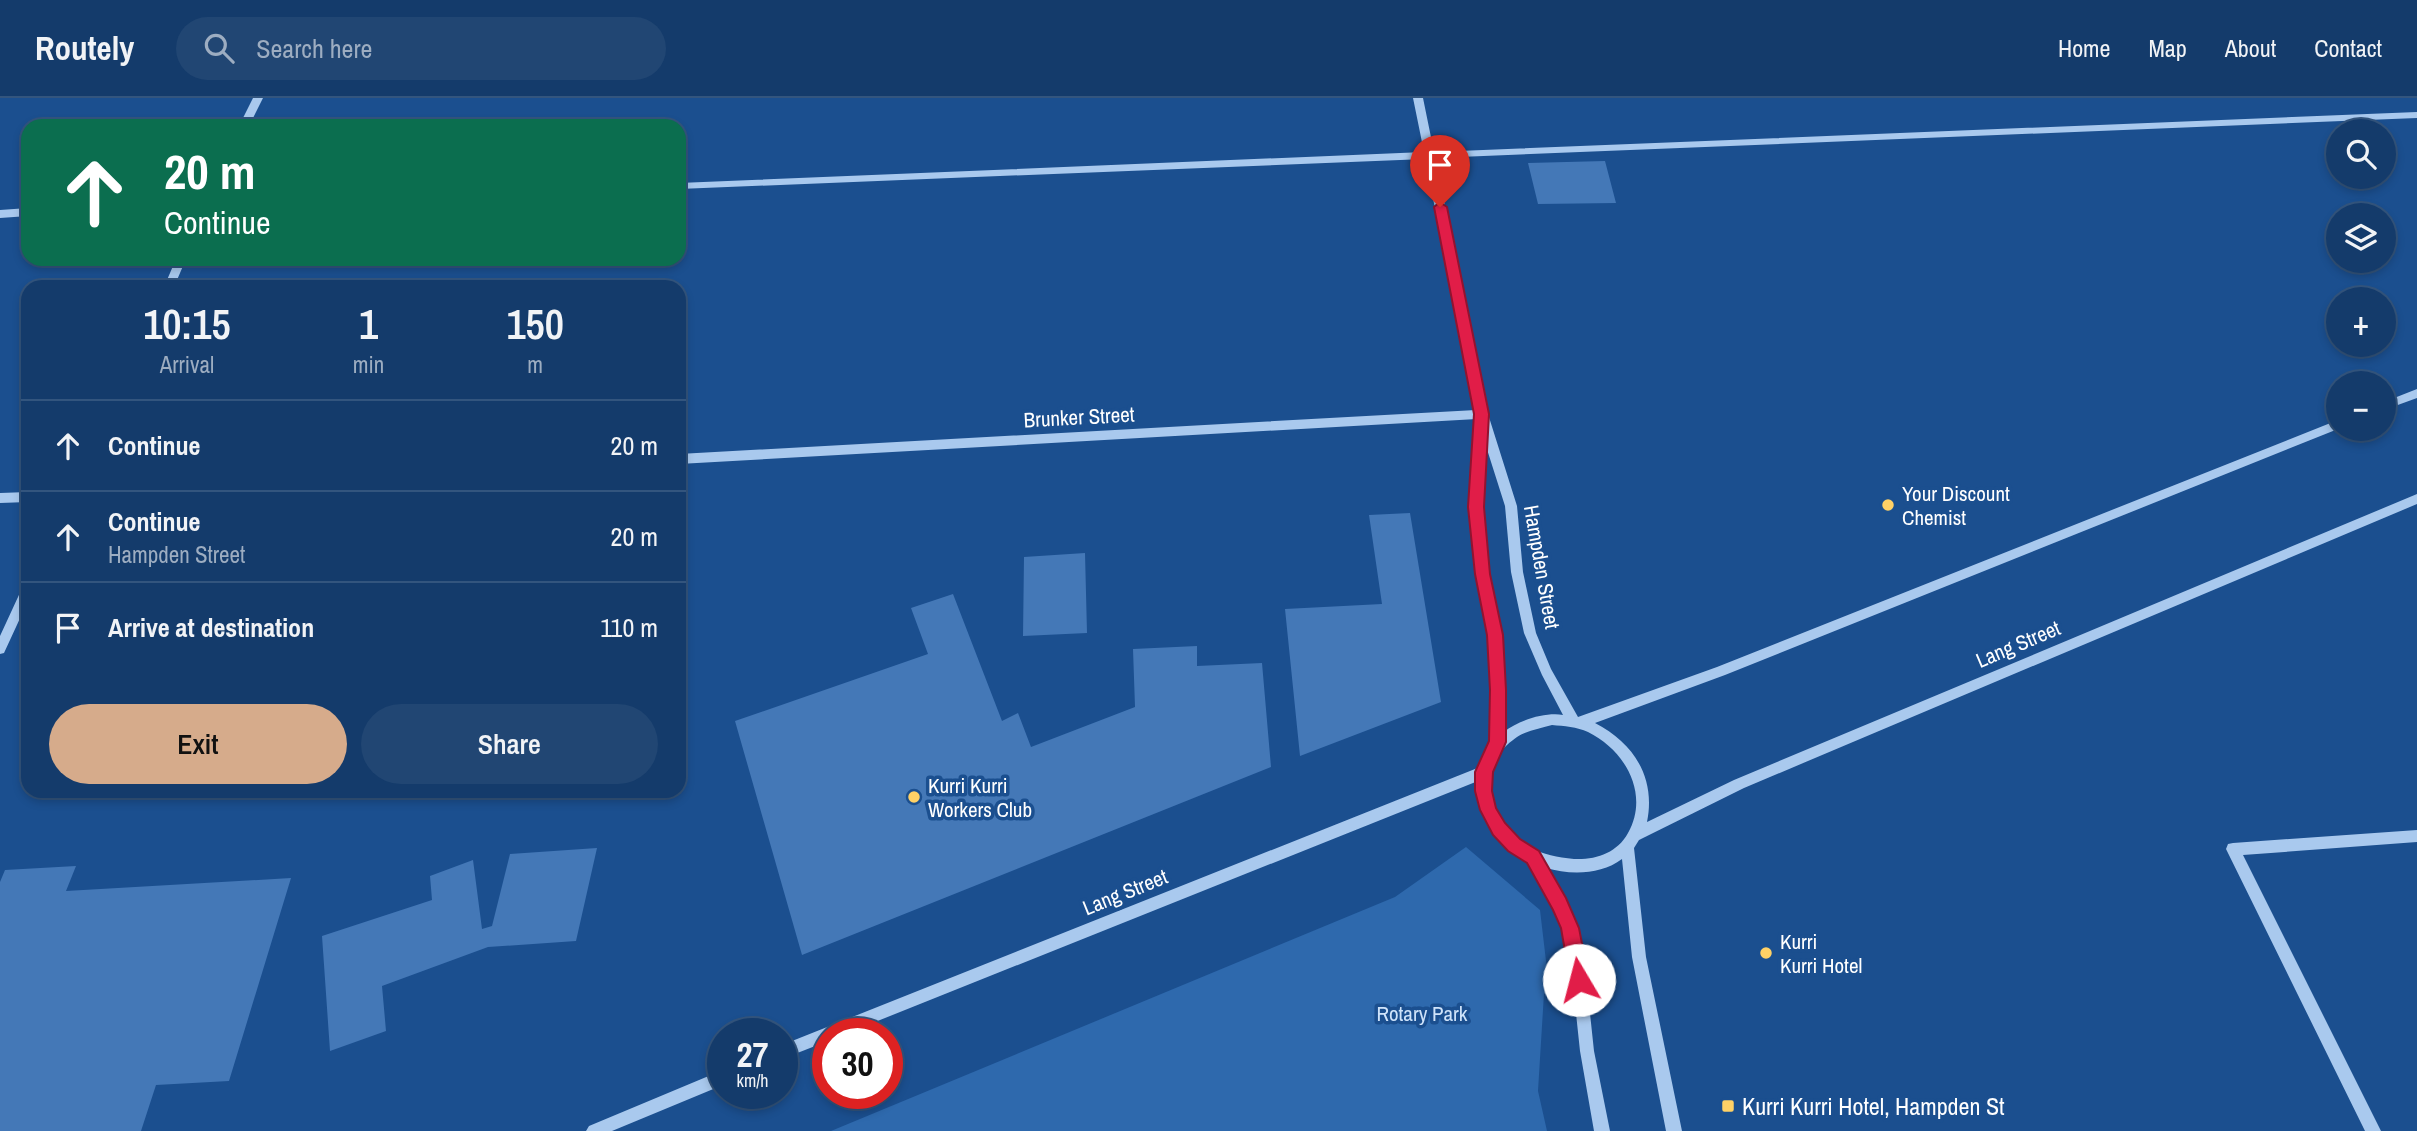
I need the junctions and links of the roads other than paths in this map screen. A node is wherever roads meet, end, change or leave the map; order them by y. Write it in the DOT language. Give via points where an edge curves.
graph roads {
  1 [pos="258,98"];
  2 [pos="1418,98"];
  3 [pos="2417,115"];
  4 [pos="248,119"];
  5 [pos="1430,155"];
  6 [pos="686,186"];
  7 [pos="21,212"];
  8 [pos="0,214"];
  9 [pos="2417,393"];
  10 [pos="2396,401"];
  11 [pos="1482,414"];
  12 [pos="2326,429"];
  13 [pos="686,459"];
  14 [pos="21,496"];
  15 [pos="0,498"];
  16 [pos="2417,499"];
  17 [pos="21,603"];
  18 [pos="0,649"];
  19 [pos="1577,722"];
  20 [pos="1498,742"];
  21 [pos="1484,772"];
  22 [pos="1637,834"];
  23 [pos="2417,836"];
  24 [pos="1627,847"];
  25 [pos="1533,857"];
  26 [pos="798,1046"];
  27 [pos="707,1084"];
  28 [pos="594,1131"];
  29 [pos="1602,1131"];
  30 [pos="1674,1131"];
  31 [pos="2373,1131"];
  1 -- 4 [label="street"];
  2 -- 5 [label="street, Hampden Street"];
  3 -- 5 [label="street"];
  5 -- 6 [label="street"];
  5 -- 11 [label="street, Hampden Street"];
  7 -- 8 [label="street"];
  9 -- 10 [label="street"];
  11 -- 13 [label="street, Brunker Street"];
  11 -- 19 [label="street, Hampden Street" via="1511,506 1517,572 1530,633"];
  11 -- 20 [label="street, Hampden Street" via="1476,507 1495,635"];
  12 -- 19 [label="street" via="1734,666"];
  14 -- 15 [label="street"];
  16 -- 22 [label="street, Lang Street" via="1739,784"];
  17 -- 18 [label="street"];
  19 -- 20 [label="street" via="1552,719 1530,723"];
  19 -- 22 [label="street" via="1608,738 1639,774 1644,796"];
  20 -- 21 [label="street"];
  21 -- 25 [label="street" via="1488,810 1514,845"];
  21 -- 26 [label="street, Lang Street"];
  22 -- 24 [label="street"];
  23 -- 31 [label="street" via="2233,849"];
  24 -- 25 [label="street" via="1611,859 1585,866 1553,865"];
  24 -- 30 [label="street" via="1639,957"];
  25 -- 29 [label="street" via="1570,928"];
  27 -- 28 [label="street"];
}
